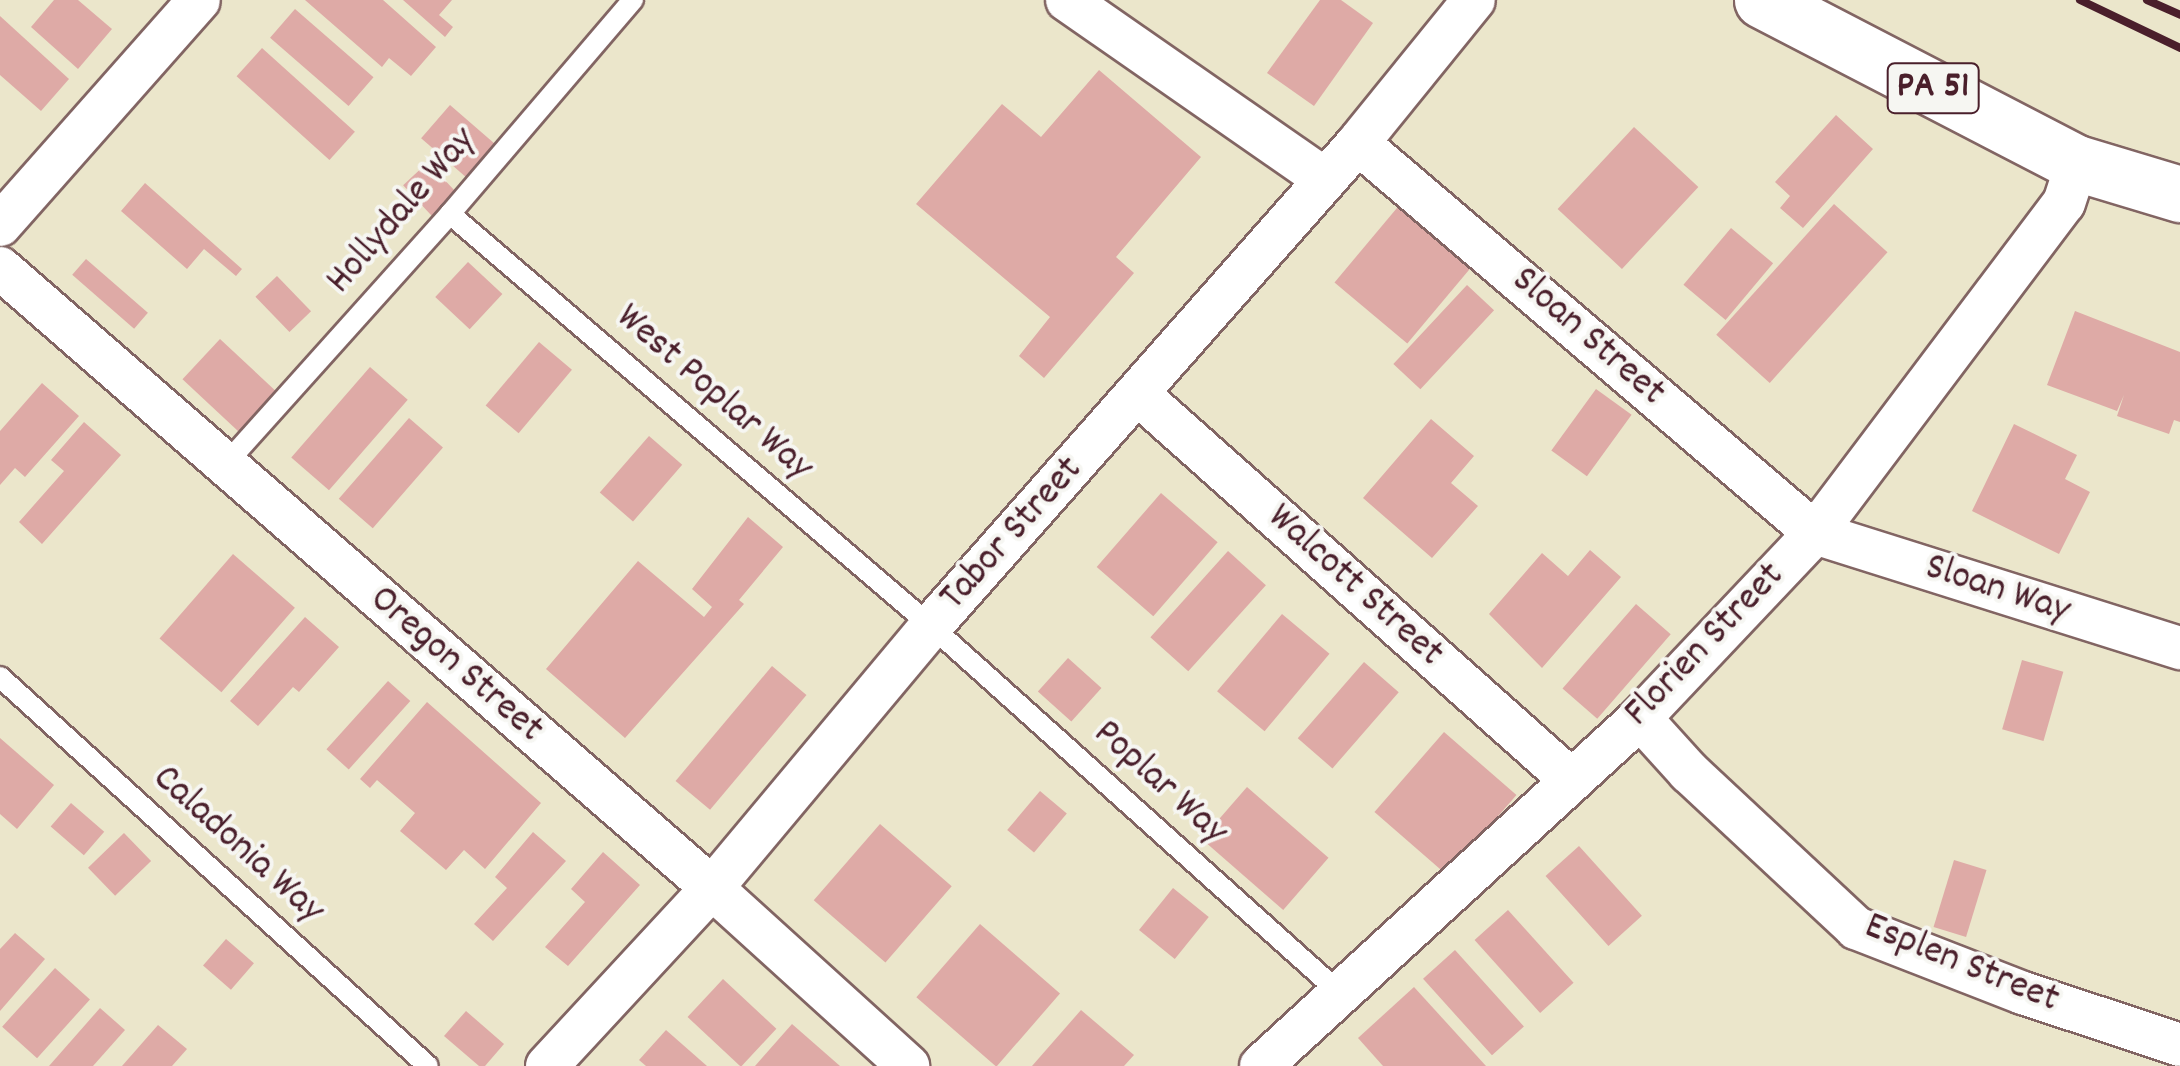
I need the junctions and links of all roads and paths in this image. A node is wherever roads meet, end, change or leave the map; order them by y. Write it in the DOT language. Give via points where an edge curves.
graph roads {
  1 [pos="199,0"];
  2 [pos="633,0"];
  3 [pos="1067,0"];
  4 [pos="1474,0"];
  5 [pos="1762,0"];
  6 [pos="1358,143"];
  7 [pos="2077,163"];
  8 [pos="1323,178"];
  9 [pos="2180,194"];
  10 [pos="450,214"];
  11 [pos="0,225"];
  12 [pos="0,268"];
  13 [pos="1138,394"];
  14 [pos="224,466"];
  15 [pos="1815,533"];
  16 [pos="931,626"];
  17 [pos="2180,648"];
  18 [pos="0,677"];
  19 [pos="1640,718"];
  20 [pos="1570,779"];
  21 [pos="712,888"];
  22 [pos="1341,994"];
  23 [pos="2180,1045"];
  24 [pos="428,1066"];
  25 [pos="547,1066"];
  26 [pos="908,1066"];
  27 [pos="1261,1066"];
  1 -- 11 [label="street"];
  2 -- 10 [label="lane, Hollydale Way"];
  3 -- 8 [label="street"];
  4 -- 6 [label="street, Tabor Street"];
  5 -- 7 [label="main road, PA 51"];
  6 -- 8 [label="street, Tabor Street"];
  6 -- 15 [label="street, Sloan Street"];
  7 -- 9 [label="main road, PA 51"];
  7 -- 15 [label="street, Florien Street" via="2064,203"];
  8 -- 13 [label="street, Tabor Street"];
  10 -- 14 [label="lane, Hollydale Way"];
  10 -- 16 [label="lane, West Poplar Way"];
  12 -- 14 [label="street, Oregon Street"];
  13 -- 16 [label="street, Tabor Street"];
  13 -- 20 [label="street, Walcott Street"];
  14 -- 21 [label="street, Oregon Street"];
  15 -- 17 [label="street, Sloan Way"];
  15 -- 19 [label="street, Florien Street"];
  16 -- 21 [label="street, Tabor Street"];
  16 -- 22 [label="lane, Poplar Way"];
  18 -- 24 [label="lane, Caladonia Way"];
  19 -- 20 [label="street, Florien Street"];
  19 -- 23 [label="street, Esplen Street" via="1856,928"];
  20 -- 22 [label="street, Florien Street"];
  21 -- 25 [label="street, Tabor Street"];
  21 -- 26 [label="street, Oregon Street"];
  22 -- 27 [label="street, Florien Street"];
}
